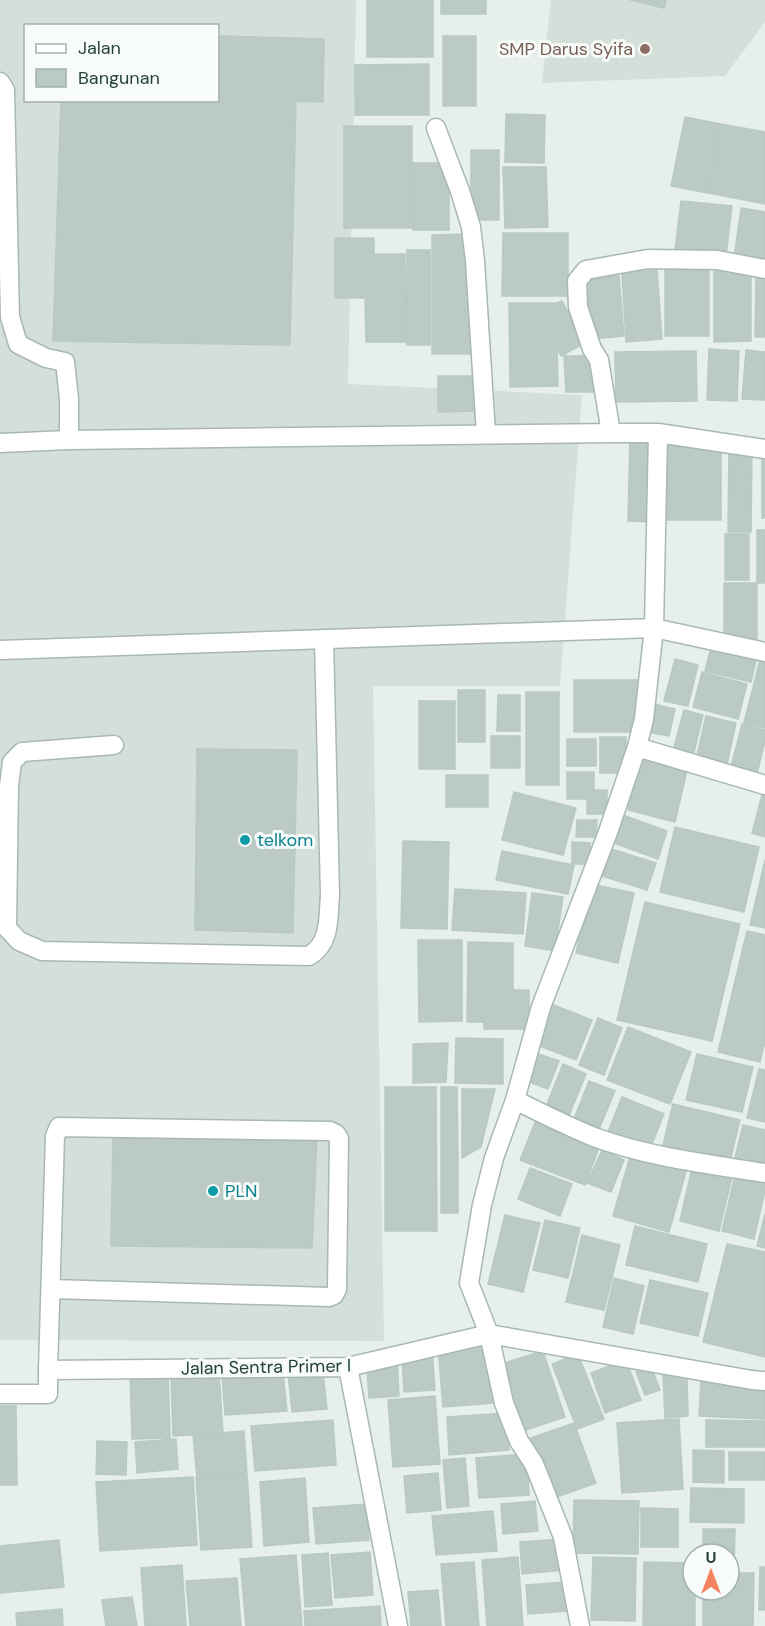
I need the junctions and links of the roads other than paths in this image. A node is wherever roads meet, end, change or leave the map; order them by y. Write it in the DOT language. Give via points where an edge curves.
graph roads {
  1 [pos="0,82"];
  2 [pos="436,128"];
  3 [pos="765,269"];
  4 [pos="611,433"];
  5 [pos="658,433"];
  6 [pos="486,434"];
  7 [pos="69,440"];
  8 [pos="0,443"];
  9 [pos="765,449"];
  10 [pos="654,628"];
  11 [pos="324,639"];
  12 [pos="0,650"];
  13 [pos="765,652"];
  14 [pos="114,745"];
  15 [pos="637,747"];
  16 [pos="765,785"];
  17 [pos="515,1100"];
  18 [pos="765,1173"];
  19 [pos="51,1289"];
  20 [pos="489,1334"];
  21 [pos="348,1367"];
  22 [pos="48,1370"];
  23 [pos="765,1381"];
  24 [pos="0,1394"];
  25 [pos="398,1626"];
  26 [pos="580,1626"];
  1 -- 7 [label="street" via="5,90 10,317 18,344 46,358 65,362"];
  2 -- 6 [label="street" via="471,227"];
  3 -- 4 [label="street" via="717,260 648,259 586,270 577,280 578,307 599,360"];
  4 -- 5 [label="street"];
  4 -- 6 [label="street"];
  5 -- 9 [label="street"];
  5 -- 10 [label="street"];
  6 -- 7 [label="street"];
  7 -- 8 [label="street"];
  10 -- 11 [label="street"];
  10 -- 13 [label="street"];
  10 -- 15 [label="street"];
  11 -- 12 [label="street"];
  11 -- 14 [label="street" via="330,896 326,934 318,951 309,956 42,951 19,941 7,927 12,762 22,752"];
  15 -- 16 [label="street"];
  15 -- 17 [label="street" via="541,1007"];
  17 -- 18 [label="street" via="596,1138 664,1157"];
  17 -- 20 [label="street" via="482,1205 469,1283"];
  19 -- 19 [label="street" via="55,1136 59,1128 330,1131 339,1139 338,1266 334,1295 328,1298"];
  19 -- 22 [label="street"];
  20 -- 21 [label="street, Jalan Sentra Primer I"];
  20 -- 23 [label="street, Jalan Sentra Primer I"];
  20 -- 26 [label="street" via="504,1402 563,1537"];
  21 -- 22 [label="street, Jalan Sentra Primer I"];
  21 -- 25 [label="street"];
  22 -- 24 [label="street" via="48,1394"];
}
